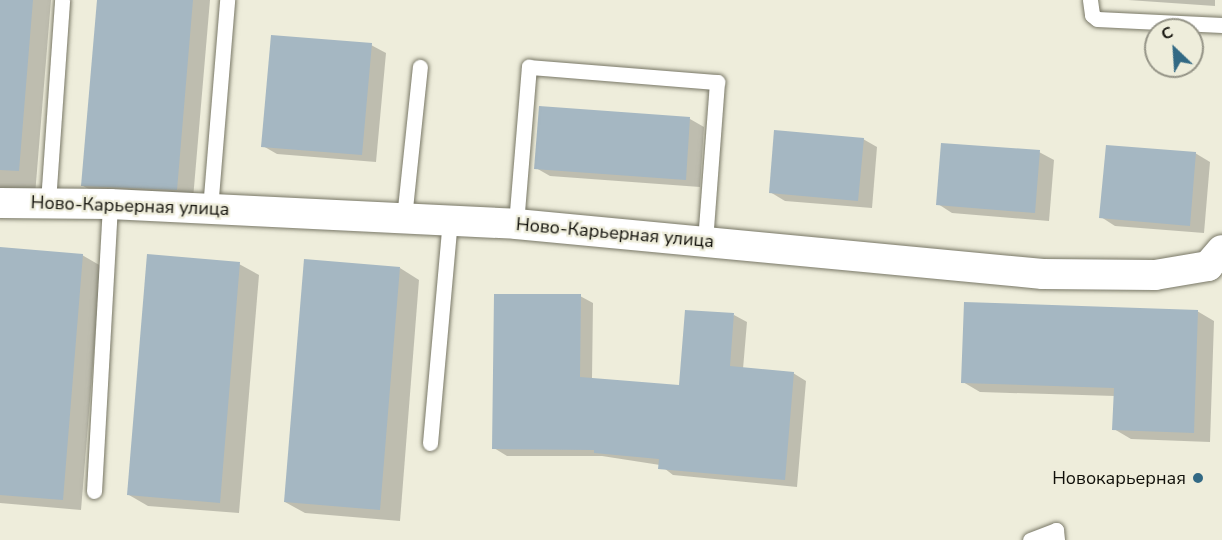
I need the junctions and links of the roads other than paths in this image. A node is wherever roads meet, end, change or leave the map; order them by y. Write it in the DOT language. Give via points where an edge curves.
graph roads {
  1 [pos="62,0"];
  2 [pos="227,0"];
  3 [pos="1090,0"];
  4 [pos="1222,25"];
  5 [pos="420,67"];
  6 [pos="48,202"];
  7 [pos="0,203"];
  8 [pos="110,204"];
  9 [pos="210,209"];
  10 [pos="404,218"];
  11 [pos="450,221"];
  12 [pos="516,224"];
  13 [pos="705,240"];
  14 [pos="1222,250"];
  15 [pos="430,443"];
  16 [pos="94,491"];
  17 [pos="1030,540"];
  18 [pos="1057,540"];
  1 -- 6 [label="lane"];
  2 -- 9 [label="lane"];
  3 -- 4 [label="lane" via="1092,15 1097,19"];
  5 -- 10 [label="lane"];
  6 -- 7 [label="street, Ново-Карьерная улица"];
  6 -- 8 [label="street, Ново-Карьерная улица"];
  8 -- 9 [label="street, Ново-Карьерная улица"];
  8 -- 16 [label="lane"];
  9 -- 10 [label="street, Ново-Карьерная улица"];
  10 -- 11 [label="street, Ново-Карьерная улица"];
  11 -- 12 [label="street, Ново-Карьерная улица"];
  11 -- 15 [label="lane"];
  12 -- 13 [label="street, Ново-Карьерная улица"];
  12 -- 13 [label="lane" via="529,68 694,80 717,82"];
  13 -- 14 [label="street, Ново-Карьерная улица" via="1043,274 1155,276 1208,266"];
  17 -- 18 [label="lane" via="1056,530"];
}
